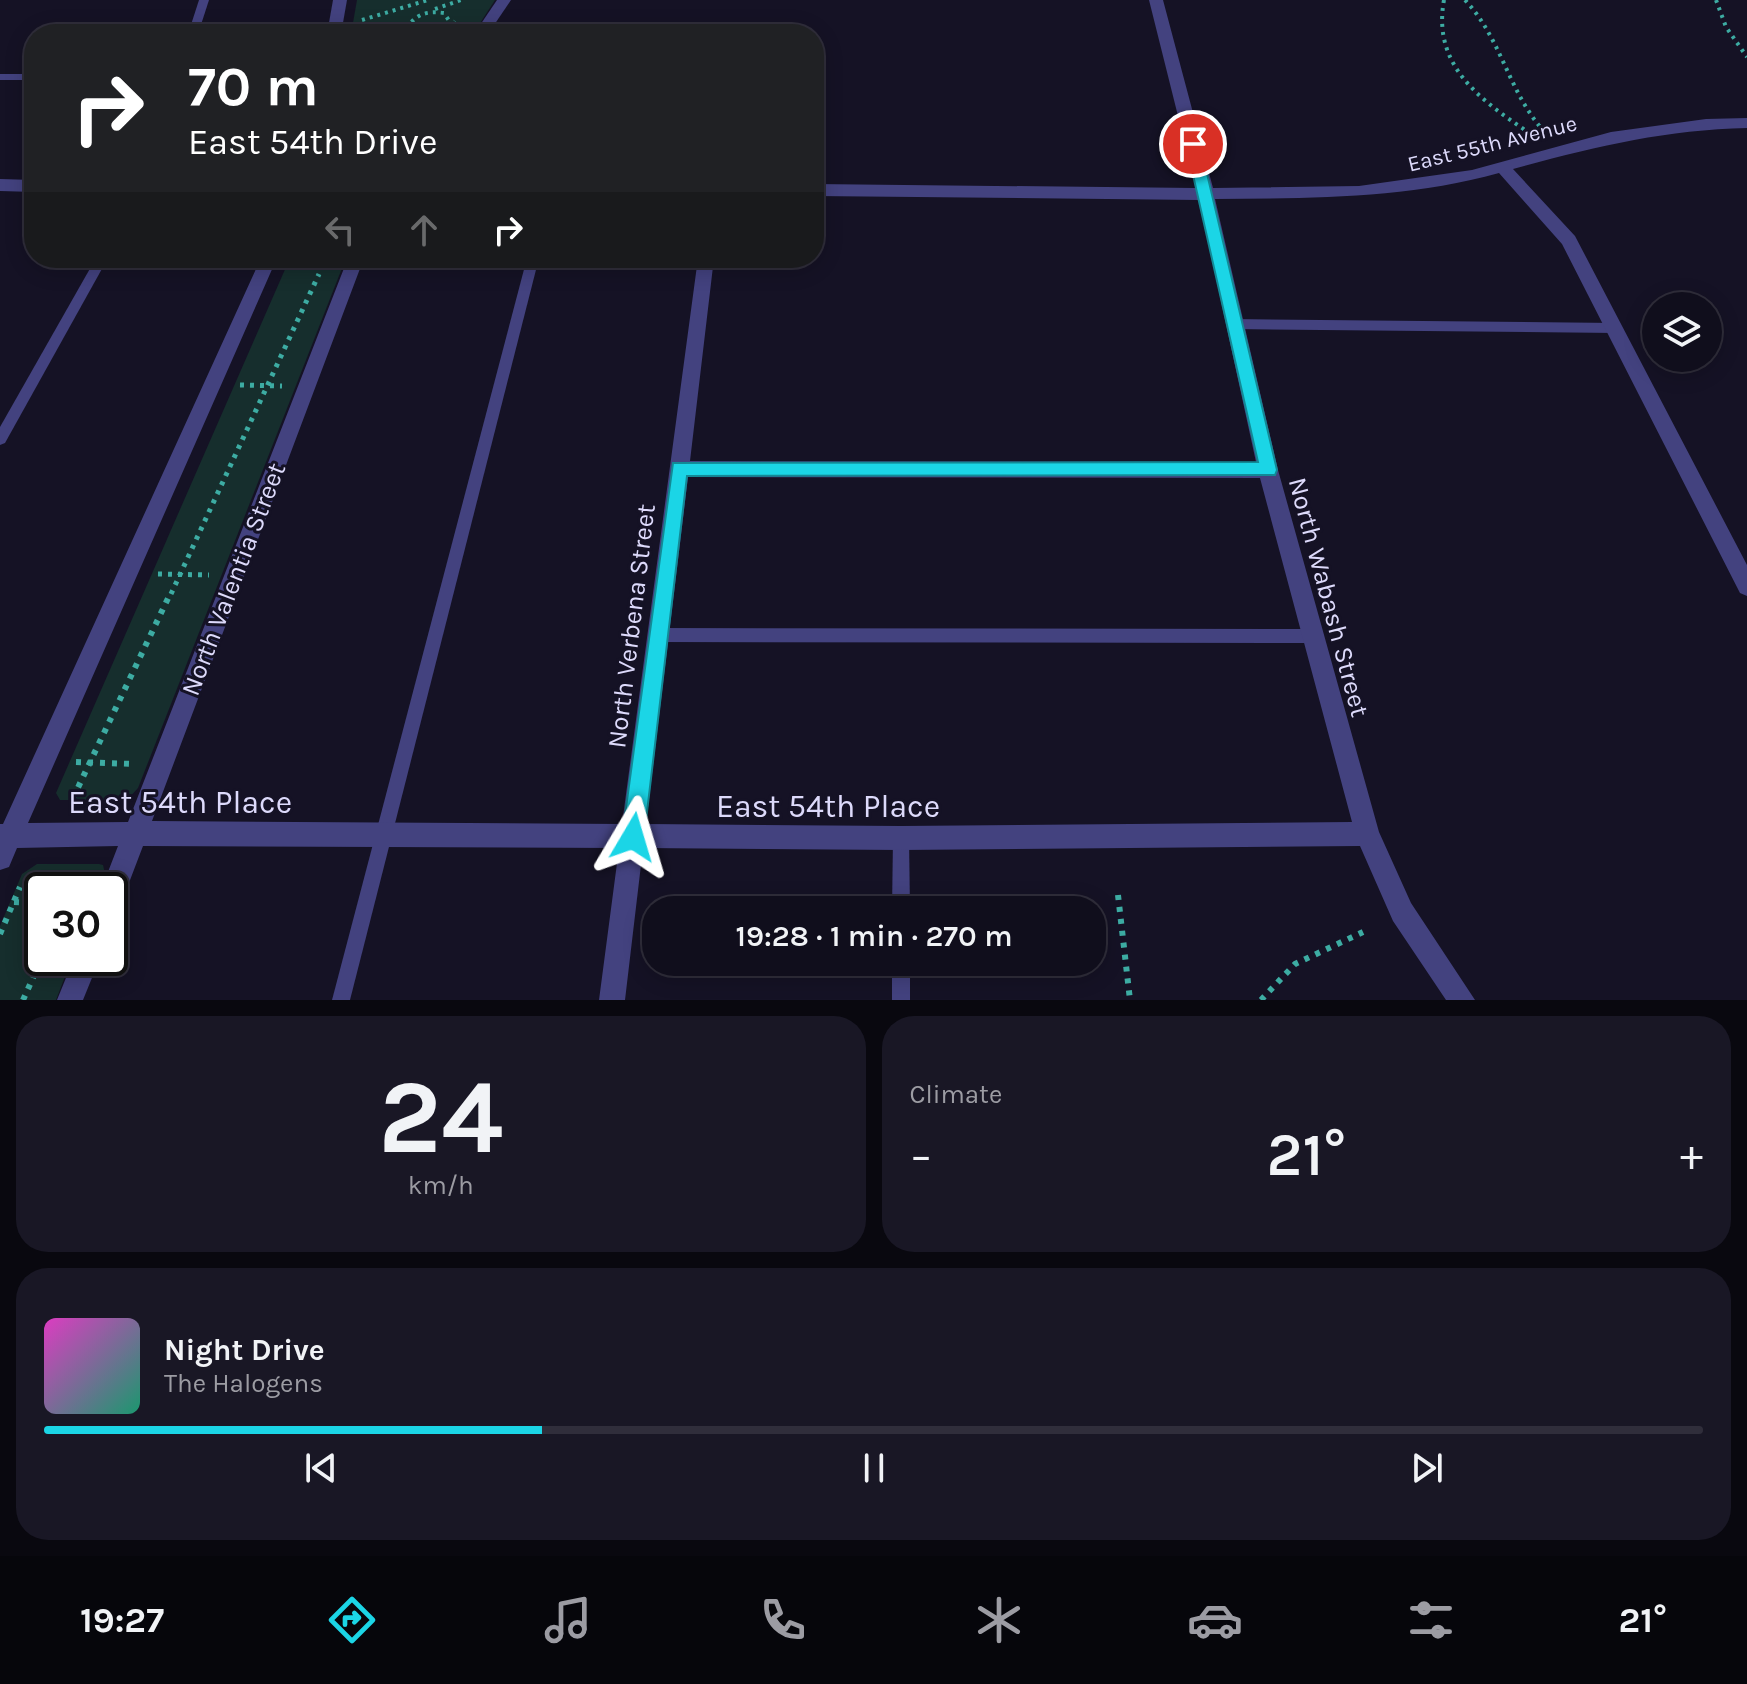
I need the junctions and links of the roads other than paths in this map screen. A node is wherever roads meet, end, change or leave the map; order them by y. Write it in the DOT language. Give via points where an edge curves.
graph roads {
  1 [pos="204,0"];
  2 [pos="340,0"];
  3 [pos="504,0"];
  4 [pos="1156,0"];
  5 [pos="196,24"];
  6 [pos="336,24"];
  7 [pos="488,24"];
  8 [pos="0,77"];
  9 [pos="24,77"];
  10 [pos="1747,123"];
  11 [pos="1503,168"];
  12 [pos="0,185"];
  13 [pos="24,186"];
  14 [pos="824,190"];
  15 [pos="1206,194"];
  16 [pos="96,268"];
  17 [pos="264,268"];
  18 [pos="352,268"];
  19 [pos="530,268"];
  20 [pos="705,268"];
  21 [pos="1233,324"];
  22 [pos="1616,328"];
  23 [pos="0,439"];
  24 [pos="679,469"];
  25 [pos="1268,470"];
  26 [pos="1747,586"];
  27 [pos="658,635"];
  28 [pos="1311,636"];
  29 [pos="136,833"];
  30 [pos="384,834"];
  31 [pos="1367,834"];
  32 [pos="633,837"];
  33 [pos="901,838"];
  34 [pos="3,843"];
  35 [pos="121,872"];
  36 [pos="901,896"];
  37 [pos="80,976"];
  38 [pos="901,976"];
  39 [pos="70,1000"];
  40 [pos="341,1000"];
  41 [pos="612,1000"];
  42 [pos="901,1000"];
  43 [pos="1462,1000"];
  1 -- 5 [label="lane"];
  2 -- 6 [label="street"];
  3 -- 7 [label="street"];
  4 -- 15 [label="street, North Wabash Street"];
  8 -- 9 [label="lane"];
  10 -- 11 [label="street, East 55th Avenue" via="1611,137"];
  11 -- 15 [label="street, East 55th Avenue" via="1379,190"];
  11 -- 22 [label="street" via="1569,240"];
  12 -- 13 [label="street"];
  14 -- 15 [label="street, East 55th Avenue"];
  15 -- 21 [label="street, North Wabash Street"];
  16 -- 23 [label="lane"];
  17 -- 34 [label="street"];
  18 -- 29 [label="street, North Valentia Street"];
  19 -- 30 [label="lane"];
  20 -- 24 [label="street, North Verbena Street"];
  21 -- 22 [label="lane"];
  21 -- 25 [label="street, North Wabash Street"];
  22 -- 26 [label="street"];
  24 -- 25 [label="street"];
  24 -- 27 [label="street, North Verbena Street"];
  25 -- 28 [label="street, North Wabash Street"];
  27 -- 28 [label="lane"];
  27 -- 32 [label="street, North Verbena Street"];
  28 -- 31 [label="street, North Wabash Street"];
  29 -- 30 [label="street, East 54th Place"];
  29 -- 34 [label="street, East 54th Place"];
  29 -- 35 [label="street, North Valentia Street"];
  30 -- 32 [label="street, East 54th Place"];
  30 -- 40 [label="lane"];
  31 -- 33 [label="street, East 54th Place"];
  31 -- 43 [label="street, North Wabash Street" via="1402,912"];
  32 -- 33 [label="street, East 54th Place"];
  32 -- 41 [label="street, North Verbena Street"];
  33 -- 36 [label="lane"];
  37 -- 39 [label="street"];
  38 -- 42 [label="lane"];
}
